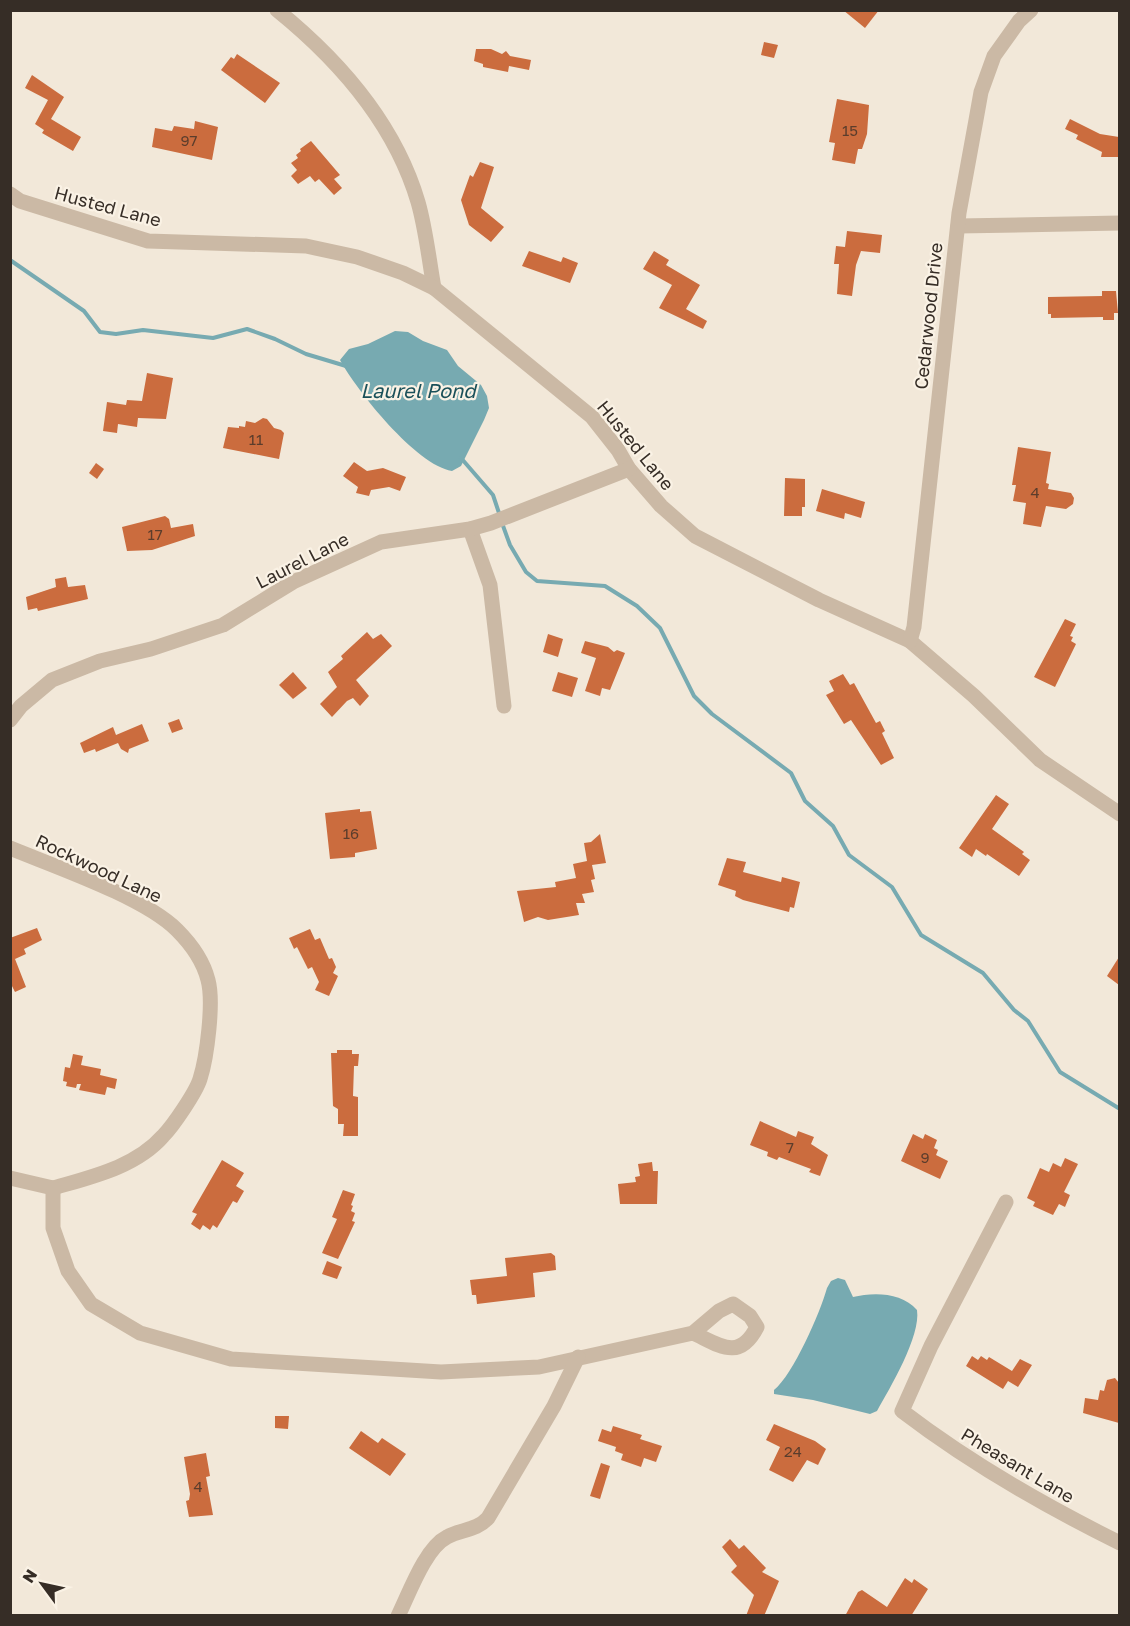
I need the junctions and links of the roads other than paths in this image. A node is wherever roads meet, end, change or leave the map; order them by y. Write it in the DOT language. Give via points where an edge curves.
graph roads {
  1 [pos="277,10"];
  2 [pos="1031,10"];
  3 [pos="10,194"];
  4 [pos="1119,223"];
  5 [pos="958,226"];
  6 [pos="434,288"];
  7 [pos="629,469"];
  8 [pos="470,529"];
  9 [pos="910,641"];
  10 [pos="504,706"];
  11 [pos="10,720"];
  12 [pos="1119,814"];
  13 [pos="10,848"];
  14 [pos="10,1178"];
  15 [pos="53,1188"];
  16 [pos="1006,1202"];
  17 [pos="693,1333"];
  18 [pos="578,1357"];
  19 [pos="1119,1543"];
  20 [pos="398,1616"];
  1 -- 6 [label="street" via="363,94 396,146 418,203"];
  2 -- 5 [label="street, Cedarwood Drive" via="1003,43 981,92"];
  3 -- 6 [label="street, Husted Lane" via="20,201 147,241 306,246 357,257"];
  4 -- 5 [label="street"];
  5 -- 9 [label="street, Cedarwood Drive"];
  6 -- 7 [label="street, Husted Lane" via="592,417"];
  7 -- 8 [label="street, Laurel Lane"];
  7 -- 9 [label="street, Husted Lane" via="694,536"];
  8 -- 10 [label="street" via="490,585"];
  8 -- 11 [label="street, Laurel Lane" via="381,542 293,582 223,625 100,661 52,681"];
  9 -- 12 [label="street, Husted Lane" via="1040,760"];
  13 -- 15 [label="street, Rockwood Lane" via="140,904 176,929 199,956 209,981 200,1081 163,1137 111,1170"];
  14 -- 15 [label="street"];
  15 -- 18 [label="street" via="53,1228 68,1271 91,1304 140,1333 231,1359 441,1372 538,1367"];
  16 -- 19 [label="street, Pheasant Lane" via="902,1411 943,1443 1005,1482"];
  17 -- 18 [label="street"];
  18 -- 20 [label="street" via="488,1518 481,1525 448,1536 432,1550"];
}
